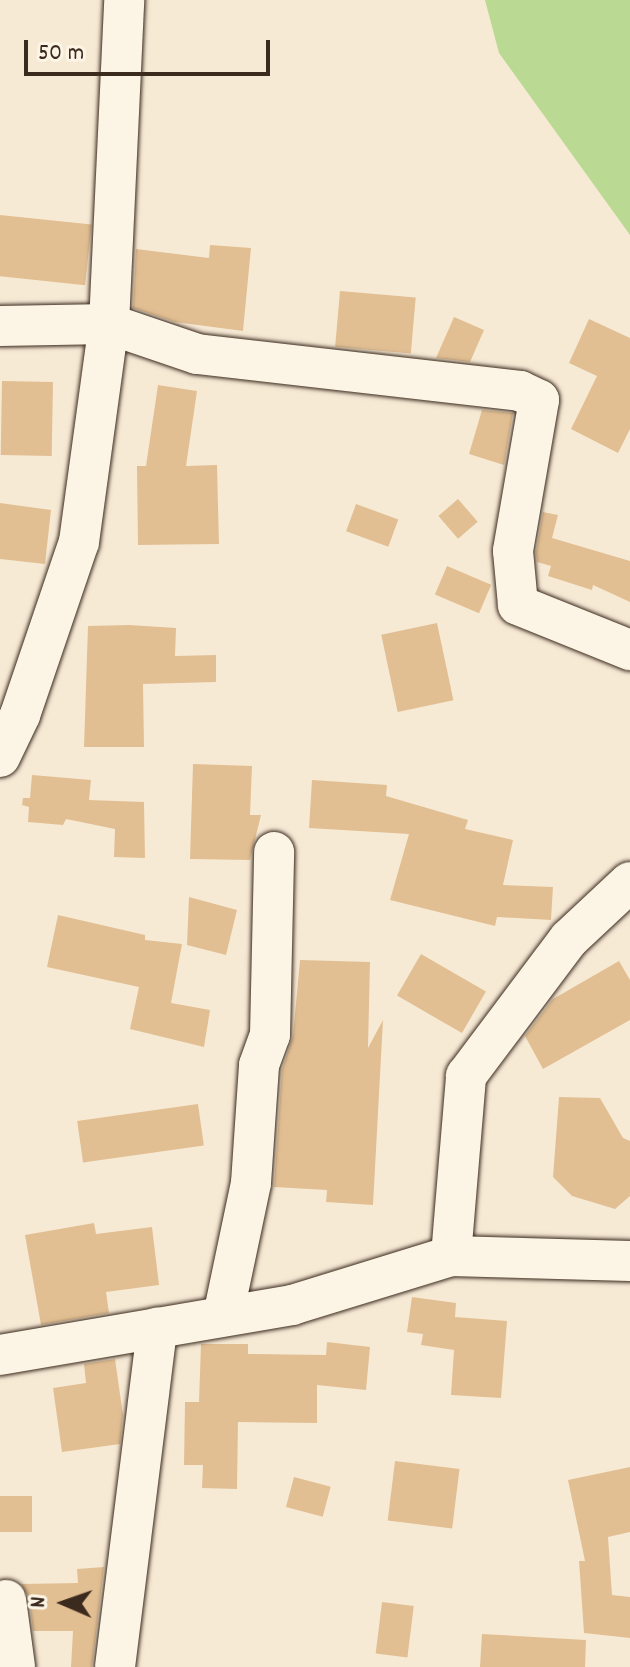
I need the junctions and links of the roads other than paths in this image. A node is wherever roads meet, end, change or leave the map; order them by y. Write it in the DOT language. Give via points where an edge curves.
graph roads {
  1 [pos="124,0"];
  2 [pos="109,324"];
  3 [pos="0,326"];
  4 [pos="630,650"];
  5 [pos="0,757"];
  6 [pos="274,852"];
  7 [pos="622,899"];
  8 [pos="451,1256"];
  9 [pos="630,1261"];
  10 [pos="223,1316"];
  11 [pos="157,1328"];
  12 [pos="0,1355"];
  13 [pos="6,1600"];
  14 [pos="15,1667"];
  15 [pos="115,1667"];
  1 -- 2 [label="street"];
  2 -- 3 [label="street"];
  2 -- 4 [label="street" via="197,354 416,377 520,391 539,400 513,551 518,605"];
  2 -- 5 [label="street" via="79,542 20,715"];
  6 -- 10 [label="street" via="270,1035 259,1065 251,1183"];
  7 -- 8 [label="street" via="569,939 466,1076"];
  8 -- 9 [label="street"];
  8 -- 10 [label="street" via="292,1305"];
  10 -- 11 [label="street"];
  11 -- 12 [label="street"];
  11 -- 15 [label="street"];
  13 -- 14 [label="street"];
}
